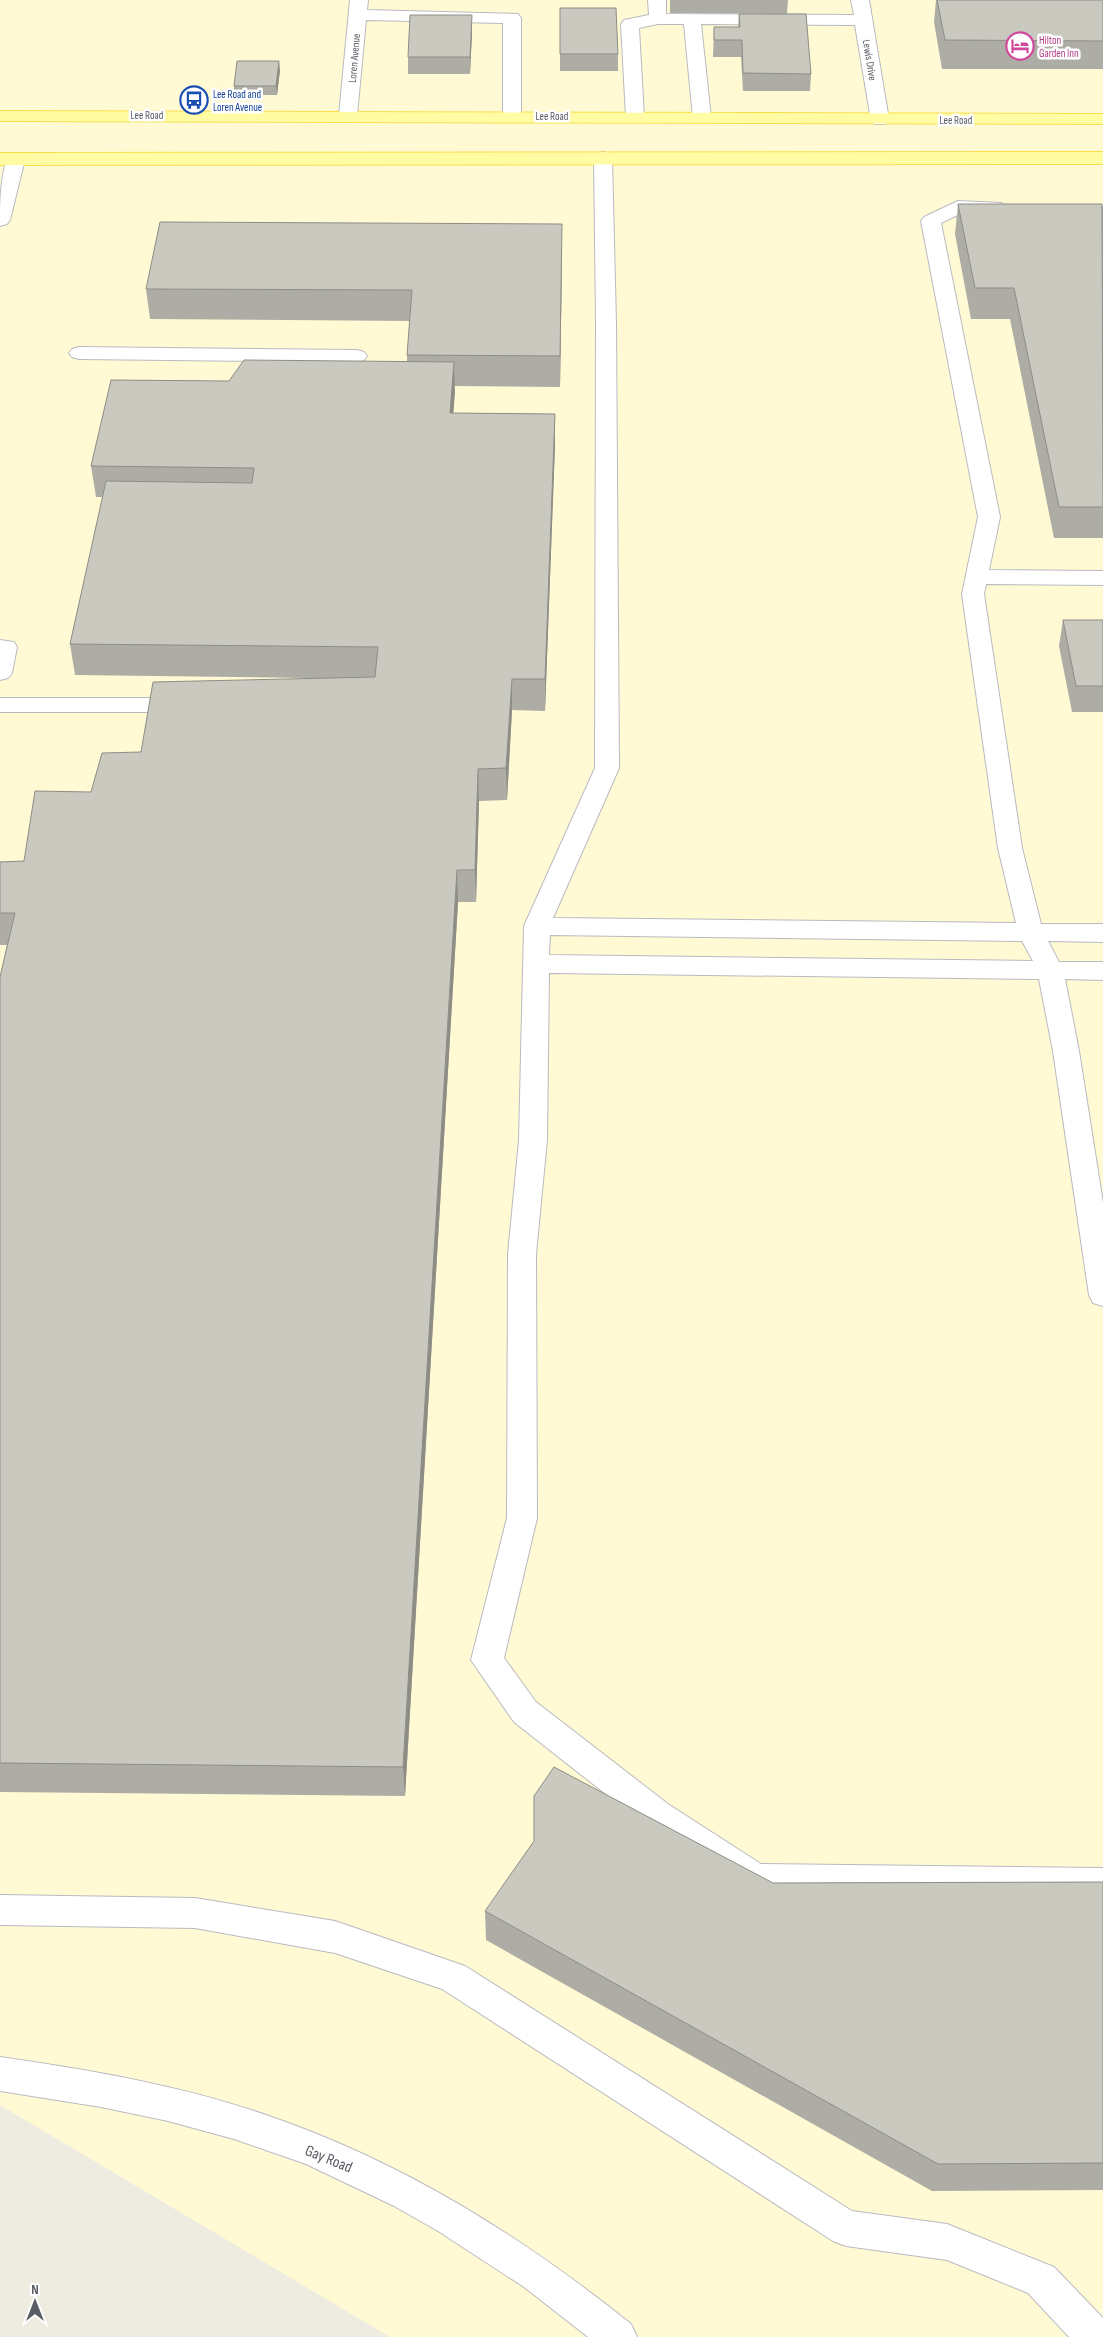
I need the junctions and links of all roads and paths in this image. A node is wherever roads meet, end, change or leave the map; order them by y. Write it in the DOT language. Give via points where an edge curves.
graph roads {
  1 [pos="657,0"];
  2 [pos="860,0"];
  3 [pos="358,8"];
  4 [pos="658,19"];
  5 [pos="692,20"];
  6 [pos="864,20"];
  7 [pos="348,115"];
  8 [pos="0,116"];
  9 [pos="512,116"];
  10 [pos="635,117"];
  11 [pos="702,118"];
  12 [pos="1103,119"];
  13 [pos="880,120"];
  14 [pos="774,157"];
  15 [pos="603,158"];
  16 [pos="1103,158"];
  17 [pos="8,159"];
  18 [pos="1016,207"];
  19 [pos="0,220"];
  20 [pos="79,353"];
  21 [pos="357,356"];
  22 [pos="977,577"];
  23 [pos="1103,578"];
  24 [pos="0,647"];
  25 [pos="0,673"];
  26 [pos="0,705"];
  27 [pos="204,705"];
  28 [pos="537,926"];
  29 [pos="1031,933"];
  30 [pos="1103,933"];
  31 [pos="538,964"];
  32 [pos="1050,969"];
  33 [pos="1103,970"];
  34 [pos="1103,1295"];
  35 [pos="1103,1883"];
  36 [pos="0,1910"];
  37 [pos="0,2074"];
  38 [pos="618,2337"];
  39 [pos="1095,2337"];
  1 -- 4 [label="street"];
  2 -- 6 [label="street, Lewis Drive"];
  3 -- 7 [label="street, Loren Avenue"];
  3 -- 9 [label="street" via="512,18"];
  4 -- 5 [label="street"];
  4 -- 10 [label="street" via="630,24"];
  5 -- 6 [label="street"];
  5 -- 11 [label="street"];
  6 -- 13 [label="street, Lewis Drive"];
  7 -- 8 [label="main road, Lee Road"];
  7 -- 9 [label="main road, Lee Road"];
  9 -- 10 [label="main road, Lee Road"];
  10 -- 11 [label="main road, Lee Road"];
  11 -- 13 [label="main road, Lee Road"];
  12 -- 13 [label="main road, Lee Road"];
  13 -- 14 [label="main road" via="850,139"];
  14 -- 15 [label="main road"];
  14 -- 16 [label="main road"];
  15 -- 17 [label="main road"];
  15 -- 28 [label="street" via="607,768"];
  17 -- 19 [label="street"];
  18 -- 22 [label="street" via="958,207 931,221 989,517"];
  20 -- 21 [label="street"];
  22 -- 23 [label="street"];
  22 -- 29 [label="street" via="973,594 1010,848"];
  24 -- 25 [label="street" via="6,647"];
  26 -- 27 [label="street"];
  28 -- 29 [label="street"];
  28 -- 31 [label="street"];
  29 -- 30 [label="street"];
  29 -- 32 [label="street"];
  31 -- 32 [label="street"];
  31 -- 35 [label="street" via="534,1140 522,1254 522,1518 487,1660 526,1712 656,1814 756,1878"];
  32 -- 33 [label="street"];
  32 -- 34 [label="street" via="1066,1051"];
  36 -- 39 [label="street" via="195,1914 334,1937 453,1977 846,2228 947,2242 1041,2280"];
  37 -- 38 [label="street, Gay Road" via="72,2084 168,2104 267,2132 367,2173 454,2219 576,2302"];
}
